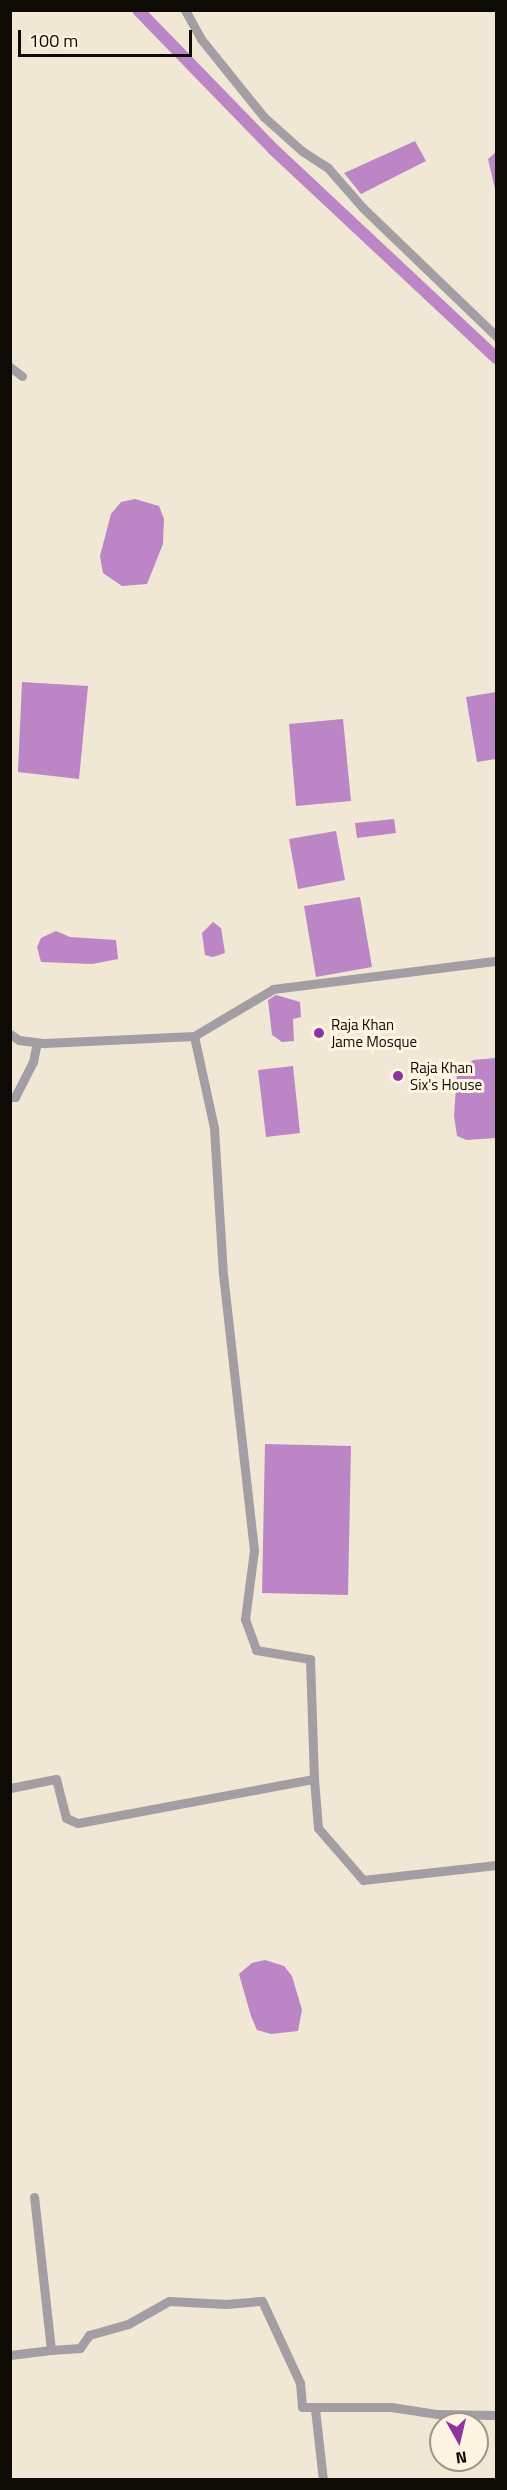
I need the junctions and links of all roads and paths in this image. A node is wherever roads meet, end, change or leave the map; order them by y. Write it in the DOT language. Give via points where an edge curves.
graph roads {
  1 [pos="184,10"];
  2 [pos="496,336"];
  3 [pos="10,367"];
  4 [pos="22,376"];
  5 [pos="496,961"];
  6 [pos="10,1034"];
  7 [pos="194,1036"];
  8 [pos="37,1042"];
  9 [pos="10,1098"];
  10 [pos="314,1779"];
  11 [pos="10,1788"];
  12 [pos="496,1865"];
  13 [pos="34,2197"];
  14 [pos="51,2350"];
  15 [pos="10,2355"];
  16 [pos="315,2409"];
  17 [pos="496,2415"];
  18 [pos="323,2480"];
  1 -- 2 [label="street" via="201,39 264,117 328,168 363,208"];
  3 -- 4 [label="street"];
  5 -- 7 [label="street" via="273,989"];
  6 -- 8 [label="street" via="19,1040"];
  7 -- 8 [label="street"];
  7 -- 10 [label="street" via="214,1128 223,1274 254,1550 245,1619 256,1650 310,1659"];
  8 -- 9 [label="street" via="33,1062 15,1097"];
  10 -- 11 [label="street" via="78,1823 66,1818 56,1779"];
  10 -- 12 [label="street" via="318,1828 363,1880"];
  13 -- 14 [label="street"];
  14 -- 15 [label="street"];
  14 -- 16 [label="street" via="80,2348 89,2334 128,2324 169,2301 262,2301 300,2383 302,2407"];
  16 -- 17 [label="street" via="391,2407 437,2414"];
  16 -- 18 [label="street"];
}
